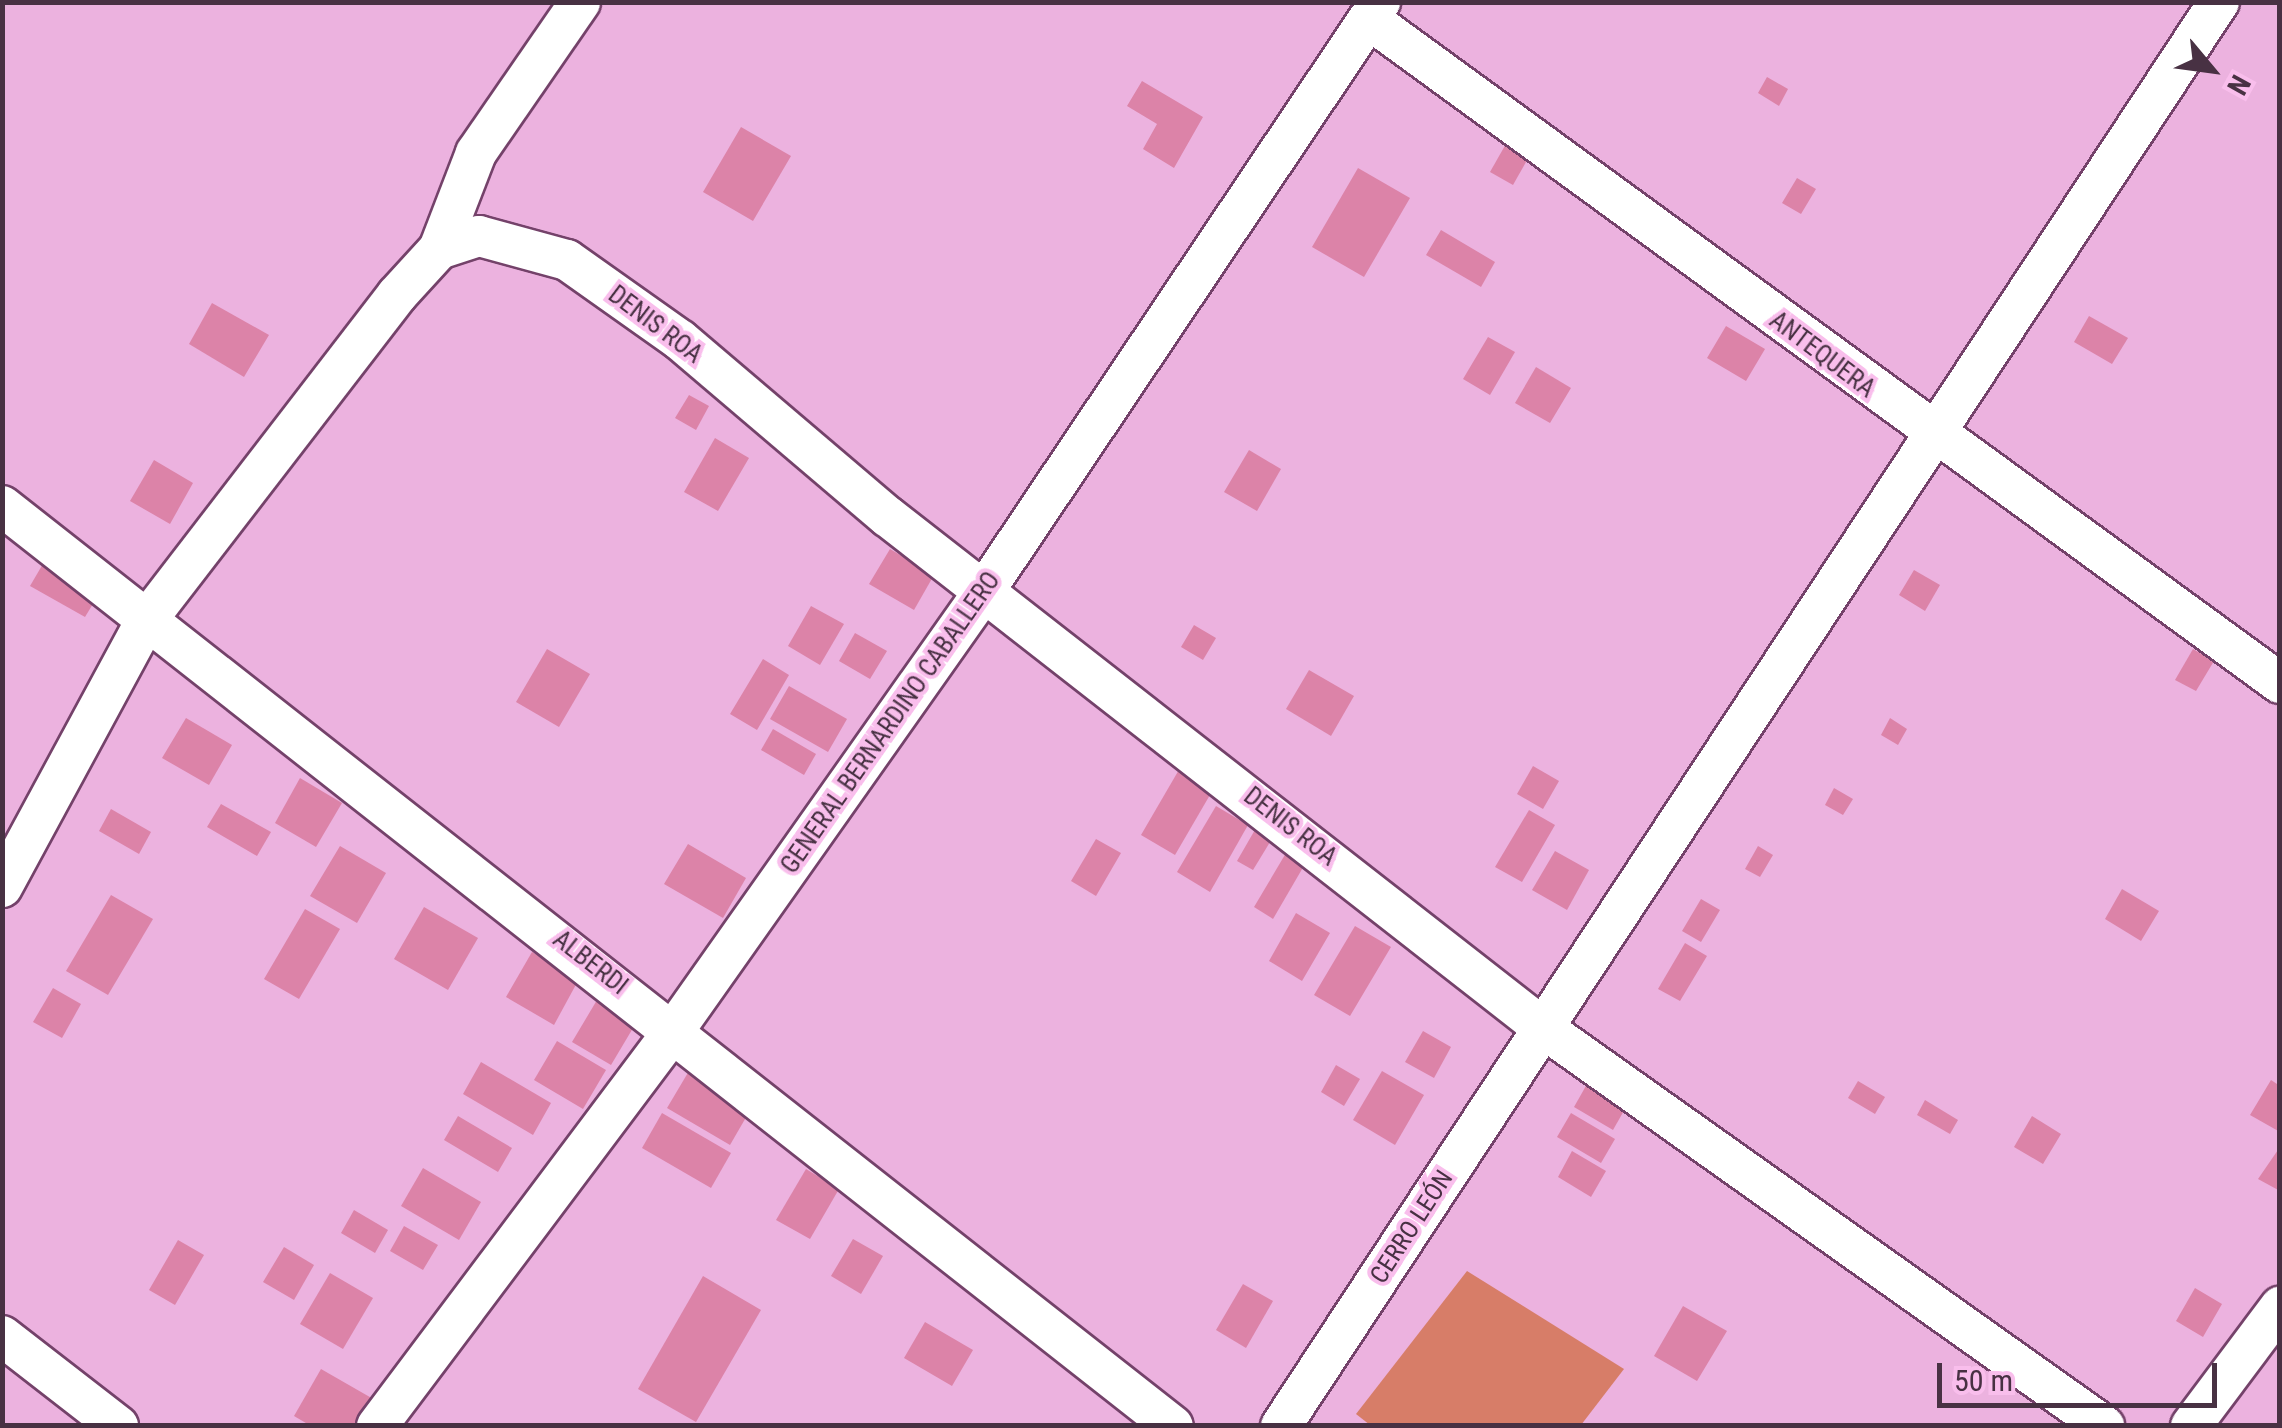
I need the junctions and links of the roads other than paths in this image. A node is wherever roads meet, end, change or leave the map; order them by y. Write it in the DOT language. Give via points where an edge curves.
graph roads {
  1 [pos="580,2"];
  2 [pos="2220,2"];
  3 [pos="1374,11"];
  4 [pos="439,249"];
  5 [pos="1936,440"];
  6 [pos="2,506"];
  7 [pos="987,587"];
  8 [pos="146,622"];
  9 [pos="2280,684"];
  10 [pos="2,887"];
  11 [pos="1542,1028"];
  12 [pos="675,1029"];
  13 [pos="2280,1307"];
  14 [pos="2,1336"];
  15 [pos="118,1426"];
  16 [pos="377,1426"];
  17 [pos="1172,1426"];
  18 [pos="1281,1426"];
  19 [pos="2104,1426"];
  20 [pos="2191,1426"];
  1 -- 4 [label="street" via="476,153"];
  2 -- 5 [label="street, CERRO LEÓN"];
  3 -- 5 [label="street, ANTEQUERA"];
  3 -- 7 [label="street, GENERAL BERNARDINO CABALLERO"];
  4 -- 7 [label="street, DENIS ROA" via="479,236 568,260"];
  4 -- 8 [label="street"];
  5 -- 9 [label="street, ANTEQUERA"];
  5 -- 11 [label="street, CERRO LEÓN"];
  6 -- 8 [label="street, ALBERDI"];
  7 -- 11 [label="street, DENIS ROA"];
  7 -- 12 [label="street, GENERAL BERNARDINO CABALLERO"];
  8 -- 10 [label="street"];
  8 -- 12 [label="street, ALBERDI"];
  11 -- 18 [label="street, CERRO LEÓN"];
  11 -- 19 [label="street, DENIS ROA"];
  12 -- 16 [label="street, GENERAL BERNARDINO CABALLERO"];
  12 -- 17 [label="street, ALBERDI"];
  13 -- 20 [label="street"];
  14 -- 15 [label="street"];
}
